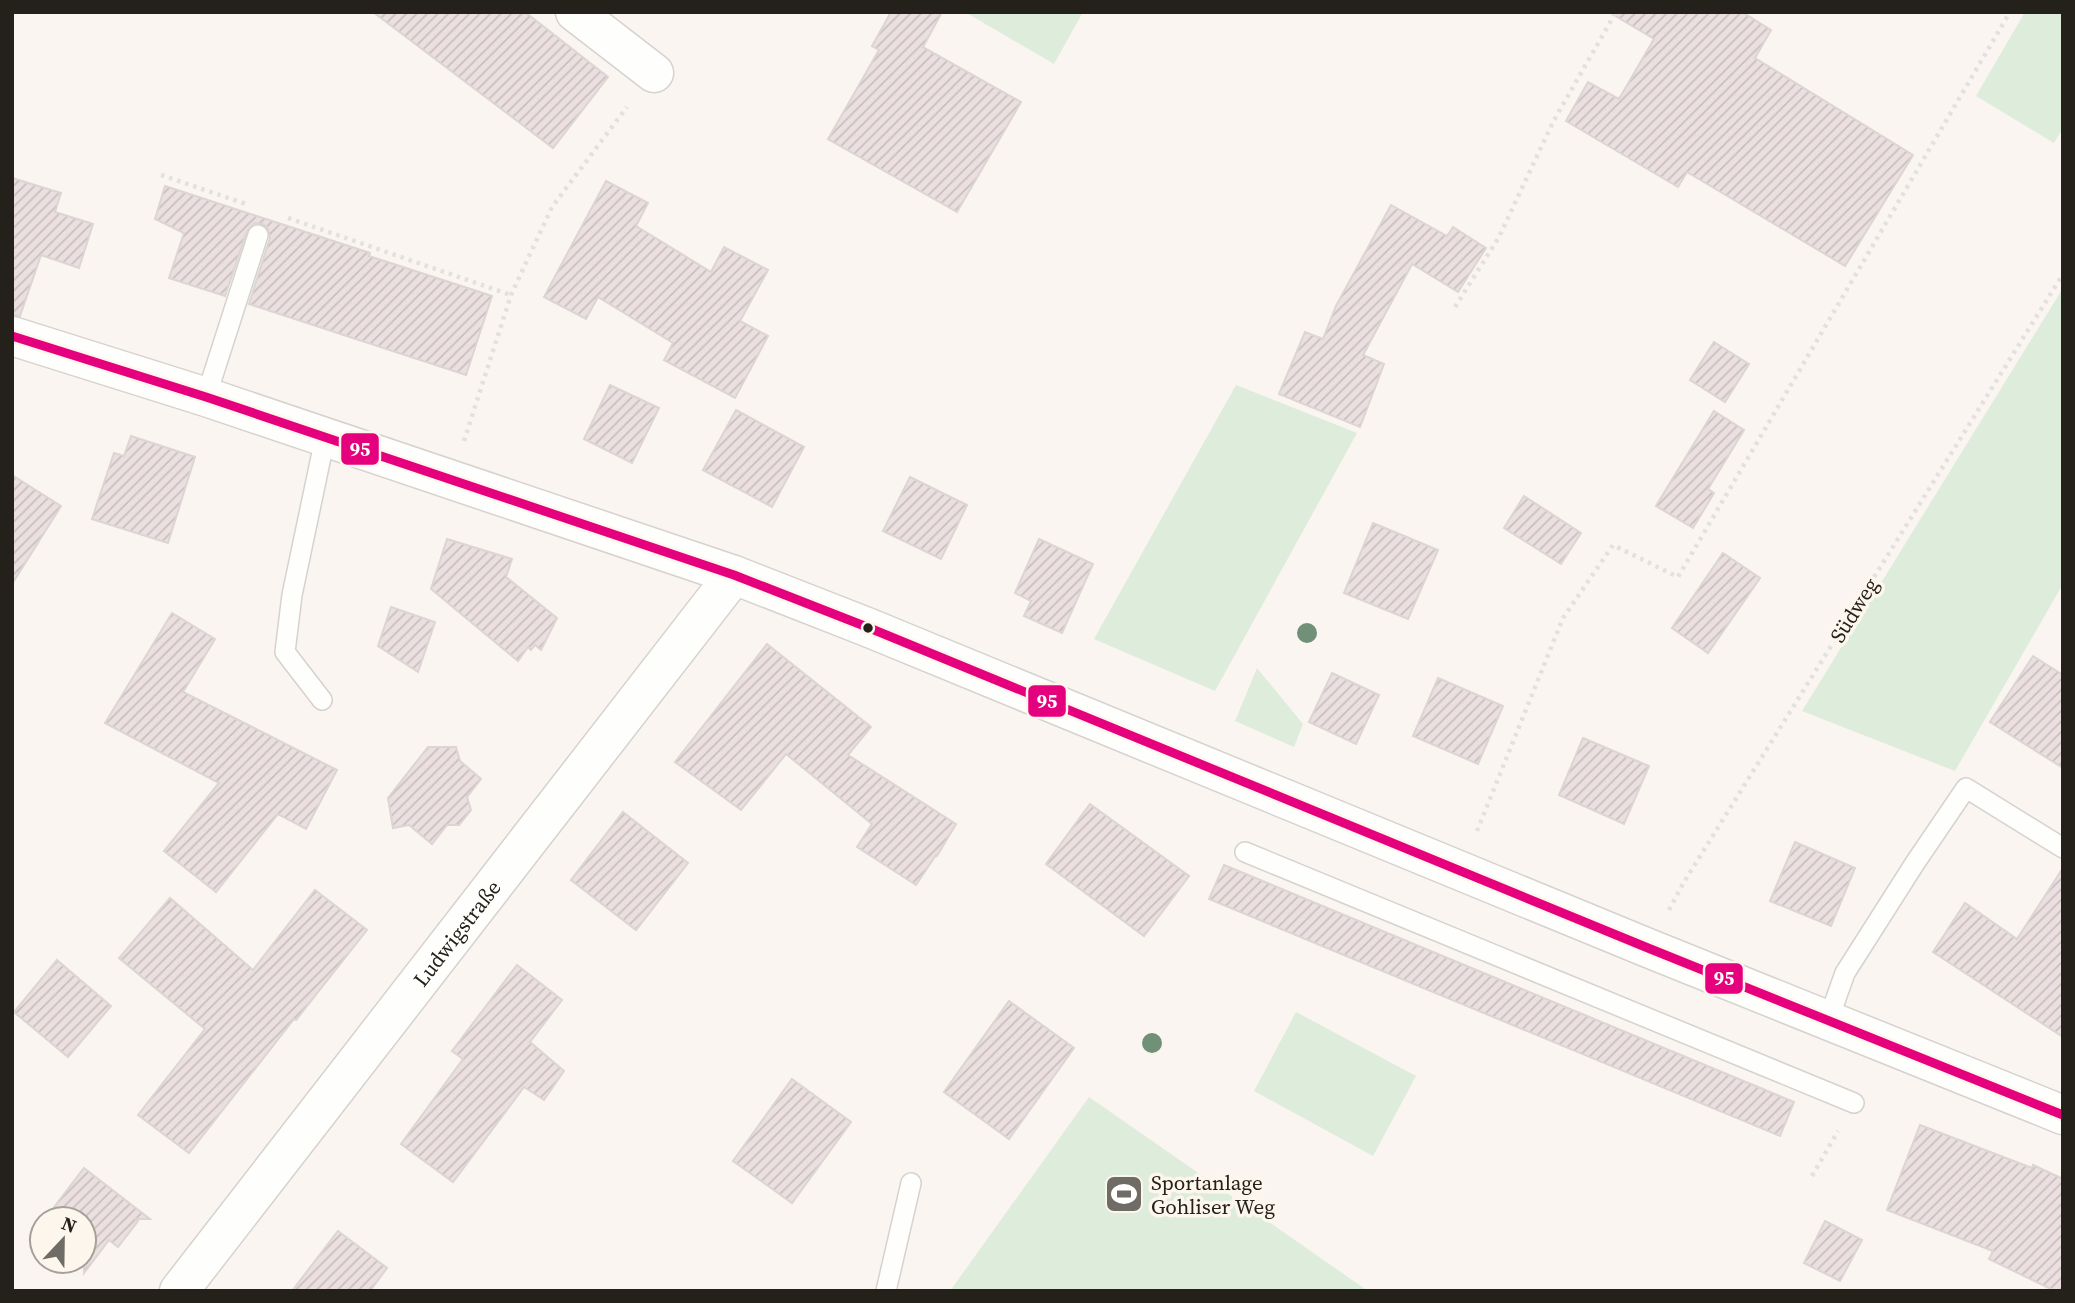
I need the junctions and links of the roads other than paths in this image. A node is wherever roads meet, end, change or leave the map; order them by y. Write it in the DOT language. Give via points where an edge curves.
graph roads {
  1 [pos="575,12"];
  2 [pos="654,73"];
  3 [pos="258,235"];
  4 [pos="12,336"];
  5 [pos="206,397"];
  6 [pos="325,438"];
  7 [pos="734,575"];
  8 [pos="322,700"];
  9 [pos="2063,848"];
  10 [pos="1245,852"];
  11 [pos="1828,1021"];
  12 [pos="1854,1103"];
  13 [pos="2063,1115"];
  14 [pos="911,1183"];
  15 [pos="179,1291"];
  16 [pos="886,1291"];
  1 -- 2 [label="street"];
  3 -- 5 [label="lane"];
  4 -- 5 [label="street"];
  5 -- 6 [label="street"];
  6 -- 7 [label="street"];
  6 -- 8 [label="lane" via="292,595 285,652"];
  7 -- 11 [label="street"];
  7 -- 15 [label="street, Ludwigstraße"];
  9 -- 11 [label="lane" via="1966,788 1845,973"];
  10 -- 12 [label="lane"];
  11 -- 13 [label="street"];
  14 -- 16 [label="lane"];
}
